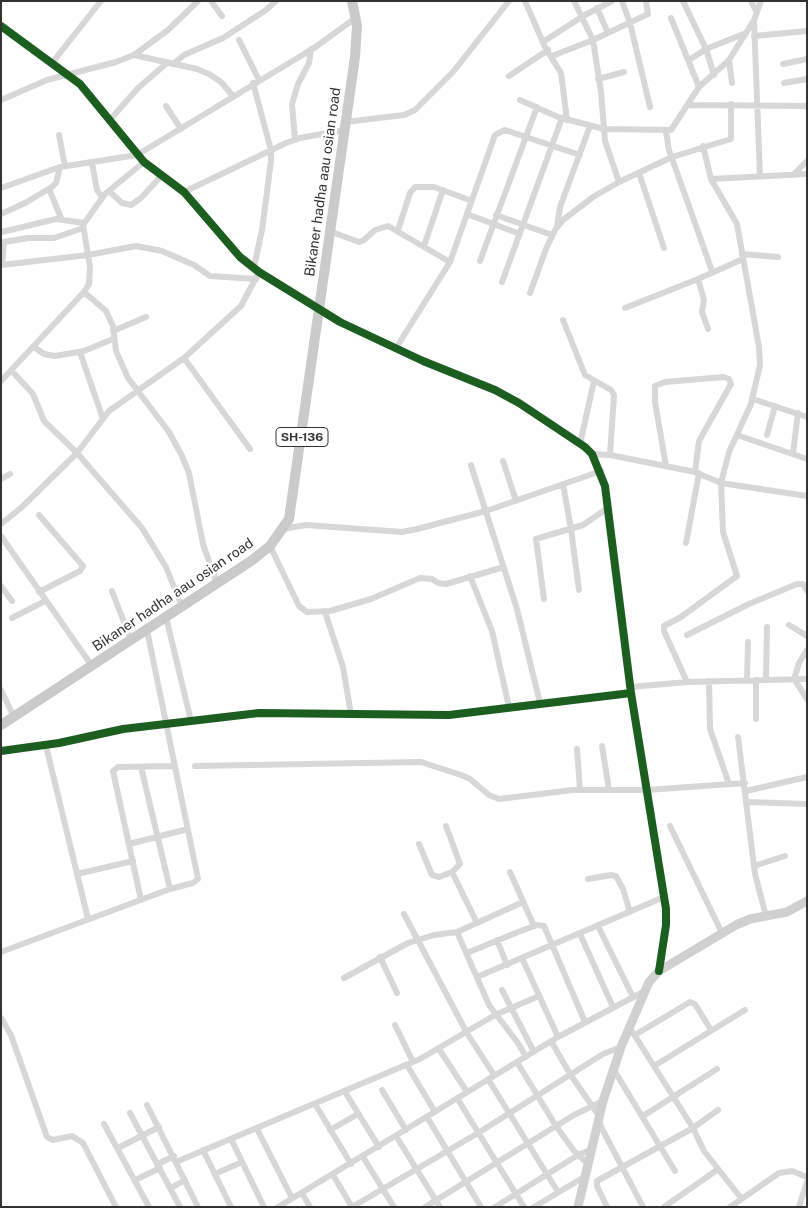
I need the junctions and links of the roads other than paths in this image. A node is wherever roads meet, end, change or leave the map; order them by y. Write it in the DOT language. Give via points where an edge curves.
graph roads {
  1 [pos="101,1"];
  2 [pos="198,1"];
  3 [pos="211,1"];
  4 [pos="276,1"];
  5 [pos="352,1"];
  6 [pos="509,1"];
  7 [pos="525,1"];
  8 [pos="574,1"];
  9 [pos="612,1"];
  10 [pos="622,1"];
  11 [pos="646,1"];
  12 [pos="683,1"];
  13 [pos="751,1"];
  14 [pos="761,1"];
  15 [pos="597,8"];
  16 [pos="756,11"];
  17 [pos="222,16"];
  18 [pos="583,16"];
  19 [pos="357,17"];
  20 [pos="672,18"];
  21 [pos="754,20"];
  22 [pos="630,23"];
  23 [pos="1,26"];
  24 [pos="807,31"];
  25 [pos="608,33"];
  26 [pos="746,33"];
  27 [pos="754,36"];
  28 [pos="239,40"];
  29 [pos="592,40"];
  30 [pos="543,42"];
  31 [pos="311,49"];
  32 [pos="706,49"];
  33 [pos="550,53"];
  34 [pos="134,55"];
  35 [pos="807,59"];
  36 [pos="689,60"];
  37 [pos="730,60"];
  38 [pos="52,63"];
  39 [pos="170,64"];
  40 [pos="783,64"];
  41 [pos="624,72"];
  42 [pos="714,74"];
  43 [pos="69,75"];
  44 [pos="509,76"];
  45 [pos="598,79"];
  46 [pos="807,79"];
  47 [pos="256,81"];
  48 [pos="732,83"];
  49 [pos="784,83"];
  50 [pos="700,88"];
  51 [pos="233,96"];
  52 [pos="1,100"];
  53 [pos="520,100"];
  54 [pos="731,104"];
  55 [pos="687,105"];
  56 [pos="757,105"];
  57 [pos="166,106"];
  58 [pos="807,106"];
  59 [pos="537,107"];
  60 [pos="650,107"];
  61 [pos="565,119"];
  62 [pos="109,121"];
  63 [pos="345,126"];
  64 [pos="590,126"];
  65 [pos="181,129"];
  66 [pos="604,129"];
  67 [pos="666,132"];
  68 [pos="526,135"];
  69 [pos="59,136"];
  70 [pos="295,140"];
  71 [pos="703,146"];
  72 [pos="553,147"];
  73 [pos="271,150"];
  74 [pos="137,155"];
  75 [pos="580,155"];
  76 [pos="672,157"];
  77 [pos="807,161"];
  78 [pos="144,162"];
  79 [pos="92,163"];
  80 [pos="63,167"];
  81 [pos="639,173"];
  82 [pos="807,174"];
  83 [pos="162,175"];
  84 [pos="793,175"];
  85 [pos="760,176"];
  86 [pos="711,179"];
  87 [pos="619,182"];
  88 [pos="1,188"];
  89 [pos="49,189"];
  90 [pos="443,190"];
  91 [pos="109,191"];
  92 [pos="184,192"];
  93 [pos="102,197"];
  94 [pos="472,201"];
  95 [pos="1,214"];
  96 [pos="467,214"];
  97 [pos="496,215"];
  98 [pos="61,218"];
  99 [pos="493,224"];
  100 [pos="84,225"];
  101 [pos="524,225"];
  102 [pos="557,227"];
  103 [pos="398,230"];
  104 [pos="1,231"];
  105 [pos="329,231"];
  106 [pos="520,234"];
  107 [pos="552,235"];
  108 [pos="4,242"];
  109 [pos="424,246"];
  110 [pos="664,248"];
  111 [pos="88,255"];
  112 [pos="742,257"];
  113 [pos="778,257"];
  114 [pos="480,261"];
  115 [pos="450,262"];
  116 [pos="1,265"];
  117 [pos="257,269"];
  118 [pos="712,271"];
  119 [pos="256,279"];
  120 [pos="698,279"];
  121 [pos="502,282"];
  122 [pos="84,292"];
  123 [pos="530,293"];
  124 [pos="625,308"];
  125 [pos="318,311"];
  126 [pos="146,317"];
  127 [pos="564,320"];
  128 [pos="708,329"];
  129 [pos="113,331"];
  130 [pos="114,339"];
  131 [pos="34,346"];
  132 [pos="396,348"];
  133 [pos="80,352"];
  134 [pos="184,358"];
  135 [pos="12,371"];
  136 [pos="1,381"];
  137 [pos="594,381"];
  138 [pos="138,390"];
  139 [pos="753,398"];
  140 [pos="775,406"];
  141 [pos="798,413"];
  142 [pos="807,417"];
  143 [pos="103,418"];
  144 [pos="737,435"];
  145 [pos="766,435"];
  146 [pos="580,444"];
  147 [pos="250,449"];
  148 [pos="77,453"];
  149 [pos="793,453"];
  150 [pos="592,454"];
  151 [pos="610,455"];
  152 [pos="807,459"];
  153 [pos="503,461"];
  154 [pos="471,466"];
  155 [pos="666,466"];
  156 [pos="601,471"];
  157 [pos="697,473"];
  158 [pos="10,474"];
  159 [pos="1,479"];
  160 [pos="721,483"];
  161 [pos="563,484"];
  162 [pos="807,496"];
  163 [pos="516,501"];
  164 [pos="608,508"];
  165 [pos="486,511"];
  166 [pos="39,515"];
  167 [pos="1,524"];
  168 [pos="571,529"];
  169 [pos="283,530"];
  170 [pos="1,536"];
  171 [pos="686,543"];
  172 [pos="270,546"];
  173 [pos="504,567"];
  174 [pos="470,576"];
  175 [pos="217,584"];
  176 [pos="1,586"];
  177 [pos="579,590"];
  178 [pos="112,591"];
  179 [pos="807,591"];
  180 [pos="39,592"];
  181 [pos="544,598"];
  182 [pos="12,601"];
  183 [pos="45,601"];
  184 [pos="182,607"];
  185 [pos="325,612"];
  186 [pos="12,618"];
  187 [pos="166,618"];
  188 [pos="789,625"];
  189 [pos="766,627"];
  190 [pos="146,630"];
  191 [pos="687,635"];
  192 [pos="807,636"];
  193 [pos="131,640"];
  194 [pos="748,642"];
  195 [pos="807,650"];
  196 [pos="92,666"];
  197 [pos="807,678"];
  198 [pos="747,679"];
  199 [pos="766,679"];
  200 [pos="794,679"];
  201 [pos="756,680"];
  202 [pos="709,681"];
  203 [pos="687,682"];
  204 [pos="1,690"];
  205 [pos="631,690"];
  206 [pos="807,699"];
  207 [pos="540,703"];
  208 [pos="509,707"];
  209 [pos="351,714"];
  210 [pos="14,717"];
  211 [pos="756,719"];
  212 [pos="191,721"];
  213 [pos="167,724"];
  214 [pos="1,725"];
  215 [pos="738,737"];
  216 [pos="46,746"];
  217 [pos="602,746"];
  218 [pos="578,749"];
  219 [pos="1,750"];
  220 [pos="175,766"];
  221 [pos="195,766"];
  222 [pos="141,767"];
  223 [pos="807,776"];
  224 [pos="745,783"];
  225 [pos="729,784"];
  226 [pos="580,790"];
  227 [pos="609,790"];
  228 [pos="646,790"];
  229 [pos="746,791"];
  230 [pos="747,802"];
  231 [pos="807,804"];
  232 [pos="446,826"];
  233 [pos="670,826"];
  234 [pos="188,829"];
  235 [pos="158,837"];
  236 [pos="129,844"];
  237 [pos="419,844"];
  238 [pos="785,856"];
  239 [pos="133,861"];
  240 [pos="754,866"];
  241 [pos="452,872"];
  242 [pos="510,872"];
  243 [pos="77,874"];
  244 [pos="588,879"];
  245 [pos="170,889"];
  246 [pos="664,897"];
  247 [pos="141,900"];
  248 [pos="807,901"];
  249 [pos="523,902"];
  250 [pos="630,912"];
  251 [pos="404,914"];
  252 [pos="766,916"];
  253 [pos="88,919"];
  254 [pos="477,923"];
  255 [pos="534,926"];
  256 [pos="598,926"];
  257 [pos="457,932"];
  258 [pos="722,933"];
  259 [pos="580,934"];
  260 [pos="418,940"];
  261 [pos="496,940"];
  262 [pos="552,946"];
  263 [pos="1,952"];
  264 [pos="467,953"];
  265 [pos="380,957"];
  266 [pos="522,958"];
  267 [pos="507,964"];
  268 [pos="659,971"];
  269 [pos="478,977"];
  270 [pos="344,978"];
  271 [pos="502,990"];
  272 [pos="643,992"];
  273 [pos="397,993"];
  274 [pos="539,996"];
  275 [pos="633,996"];
  276 [pos="613,1007"];
  277 [pos="511,1008"];
  278 [pos="745,1010"];
  279 [pos="495,1015"];
  280 [pos="1,1018"];
  281 [pos="585,1022"];
  282 [pos="394,1025"];
  283 [pos="711,1030"];
  284 [pos="632,1032"];
  285 [pos="467,1033"];
  286 [pos="555,1039"];
  287 [pos="621,1047"];
  288 [pos="439,1049"];
  289 [pos="534,1052"];
  290 [pos="526,1057"];
  291 [pos="517,1062"];
  292 [pos="410,1063"];
  293 [pos="654,1066"];
  294 [pos="717,1068"];
  295 [pos="614,1070"];
  296 [pos="570,1074"];
  297 [pos="491,1077"];
  298 [pos="382,1090"];
  299 [pos="345,1092"];
  300 [pos="467,1092"];
  301 [pos="538,1095"];
  302 [pos="674,1097"];
  303 [pos="457,1098"];
  304 [pos="602,1101"];
  305 [pos="315,1104"];
  306 [pos="147,1105"];
  307 [pos="591,1106"];
  308 [pos="718,1110"];
  309 [pos="130,1112"];
  310 [pos="435,1112"];
  311 [pos="358,1114"];
  312 [pos="509,1114"];
  313 [pos="643,1116"];
  314 [pos="427,1117"];
  315 [pos="599,1119"];
  316 [pos="104,1124"];
  317 [pos="556,1126"];
  318 [pos="158,1128"];
  319 [pos="256,1128"];
  320 [pos="693,1128"];
  321 [pos="330,1130"];
  322 [pos="406,1130"];
  323 [pos="478,1132"];
  324 [pos="142,1136"];
  325 [pos="396,1136"];
  326 [pos="231,1139"];
  327 [pos="527,1144"];
  328 [pos="662,1145"];
  329 [pos="379,1147"];
  330 [pos="118,1148"];
  331 [pos="203,1150"];
  332 [pos="590,1150"];
  333 [pos="447,1151"];
  334 [pos="578,1155"];
  335 [pos="363,1157"];
  336 [pos="175,1159"];
  337 [pos="242,1162"];
  338 [pos="587,1163"];
  339 [pos="351,1164"];
  340 [pos="497,1164"];
  341 [pos="159,1166"];
  342 [pos="622,1167"];
  343 [pos="416,1170"];
  344 [pos="717,1170"];
  345 [pos="675,1171"];
  346 [pos="216,1174"];
  347 [pos="333,1175"];
  348 [pos="547,1175"];
  349 [pos="584,1177"];
  350 [pos="807,1177"];
  351 [pos="135,1180"];
  352 [pos="185,1180"];
  353 [pos="466,1182"];
  354 [pos="807,1182"];
  355 [pos="171,1188"];
  356 [pos="383,1189"];
  357 [pos="558,1192"];
  358 [pos="302,1193"];
  359 [pos="516,1194"];
  360 [pos="292,1198"];
  361 [pos="741,1198"];
  362 [pos="438,1204"];
  363 [pos="116,1207"];
  364 [pos="149,1207"];
  365 [pos="180,1207"];
  366 [pos="198,1207"];
  367 [pos="231,1207"];
  368 [pos="264,1207"];
  369 [pos="278,1207"];
  370 [pos="310,1207"];
  371 [pos="352,1207"];
  372 [pos="394,1207"];
  373 [pos="426,1207"];
  374 [pos="481,1207"];
  375 [pos="495,1207"];
  376 [pos="524,1207"];
  377 [pos="534,1207"];
  378 [pos="578,1207"];
  379 [pos="607,1207"];
  380 [pos="643,1207"];
  381 [pos="664,1207"];
  382 [pos="730,1207"];
  383 [pos="799,1207"];
  1 -- 38 [label="street"];
  2 -- 34 [label="street" via="168,30"];
  3 -- 17 [label="street"];
  4 -- 39 [label="street" via="222,38"];
  5 -- 19 [label="main road, Bikaner hadha aau osian road / SH-136"];
  6 -- 63 [label="street" via="453,72 415,110"];
  7 -- 30 [label="street"];
  8 -- 18 [label="street"];
  9 -- 15 [label="street"];
  10 -- 22 [label="street"];
  11 -- 22 [label="street" via="648,14"];
  12 -- 32 [label="street"];
  13 -- 16 [label="street"];
  14 -- 16 [label="street"];
  15 -- 18 [label="street"];
  15 -- 25 [label="street"];
  16 -- 21 [label="street"];
  18 -- 29 [label="street"];
  18 -- 30 [label="street"];
  19 -- 31 [label="street"];
  19 -- 63 [label="main road, Bikaner hadha aau osian road / SH-136"];
  20 -- 36 [label="street"];
  21 -- 26 [label="street"];
  21 -- 27 [label="street"];
  22 -- 25 [label="street"];
  22 -- 60 [label="street"];
  23 -- 38 [label="street"];
  24 -- 27 [label="street"];
  25 -- 29 [label="street"];
  26 -- 32 [label="street"];
  26 -- 37 [label="street"];
  27 -- 56 [label="street"];
  28 -- 47 [label="street"];
  29 -- 33 [label="street"];
  29 -- 45 [label="street"];
  30 -- 33 [label="street"];
  31 -- 47 [label="street"];
  31 -- 70 [label="street" via="309,63 292,104"];
  32 -- 36 [label="street"];
  32 -- 42 [label="street"];
  33 -- 44 [label="street"];
  33 -- 61 [label="street" via="562,76"];
  34 -- 39 [label="street"];
  34 -- 43 [label="street"];
  35 -- 40 [label="street"];
  36 -- 50 [label="street"];
  37 -- 42 [label="street"];
  37 -- 48 [label="street"];
  38 -- 43 [label="street"];
  39 -- 51 [label="street" via="209,74"];
  39 -- 62 [label="street" via="138,88"];
  41 -- 45 [label="street"];
  42 -- 50 [label="street"];
  43 -- 52 [label="street" via="47,80"];
  43 -- 62 [label="street"];
  45 -- 66 [label="street"];
  46 -- 49 [label="street"];
  47 -- 51 [label="street"];
  47 -- 73 [label="street"];
  50 -- 55 [label="street"];
  51 -- 65 [label="street"];
  53 -- 59 [label="street"];
  54 -- 55 [label="street"];
  54 -- 56 [label="street"];
  54 -- 71 [label="street" via="731,139"];
  55 -- 67 [label="street" via="676,126"];
  56 -- 58 [label="street"];
  56 -- 85 [label="street"];
  57 -- 65 [label="street"];
  59 -- 61 [label="street"];
  59 -- 68 [label="street"];
  61 -- 64 [label="street"];
  61 -- 72 [label="street"];
  62 -- 74 [label="street"];
  63 -- 70 [label="street"];
  63 -- 105 [label="main road, Bikaner hadha aau osian road / SH-136"];
  64 -- 66 [label="street"];
  64 -- 75 [label="street"];
  65 -- 74 [label="street"];
  66 -- 67 [label="street"];
  66 -- 87 [label="street"];
  67 -- 76 [label="street"];
  68 -- 72 [label="street"];
  68 -- 94 [label="street" via="505,130 495,136"];
  68 -- 97 [label="street"];
  69 -- 80 [label="street"];
  70 -- 73 [label="street"];
  71 -- 76 [label="street"];
  71 -- 86 [label="street"];
  72 -- 75 [label="street"];
  72 -- 101 [label="street"];
  73 -- 92 [label="street"];
  73 -- 117 [label="street"];
  74 -- 78 [label="street"];
  74 -- 79 [label="street"];
  75 -- 102 [label="street" via="560,207"];
  76 -- 81 [label="street"];
  76 -- 118 [label="street"];
  77 -- 84 [label="street"];
  78 -- 83 [label="street"];
  78 -- 91 [label="street"];
  79 -- 80 [label="street"];
  79 -- 93 [label="street" via="97,190"];
  80 -- 88 [label="street"];
  80 -- 89 [label="street" via="56,183"];
  81 -- 87 [label="street"];
  81 -- 110 [label="street"];
  82 -- 84 [label="street"];
  83 -- 91 [label="street" via="132,205 122,203"];
  83 -- 92 [label="street"];
  84 -- 85 [label="street"];
  85 -- 86 [label="street"];
  86 -- 112 [label="street" via="737,224"];
  87 -- 102 [label="street" via="593,197"];
  89 -- 95 [label="street"];
  89 -- 98 [label="street"];
  90 -- 94 [label="street"];
  90 -- 103 [label="street" via="425,185 412,190"];
  90 -- 109 [label="street"];
  91 -- 93 [label="street"];
  92 -- 117 [label="street" via="240,257"];
  93 -- 100 [label="street"];
  94 -- 96 [label="street"];
  96 -- 99 [label="street"];
  96 -- 115 [label="street"];
  97 -- 99 [label="street"];
  97 -- 101 [label="street"];
  98 -- 100 [label="street"];
  98 -- 104 [label="street"];
  99 -- 106 [label="street"];
  99 -- 114 [label="street"];
  100 -- 108 [label="street" via="54,238"];
  100 -- 111 [label="street"];
  101 -- 106 [label="street"];
  101 -- 107 [label="street"];
  102 -- 107 [label="street"];
  103 -- 105 [label="street" via="383,226 359,242"];
  103 -- 109 [label="street"];
  104 -- 108 [label="street"];
  105 -- 125 [label="main road, Bikaner hadha aau osian road / SH-136"];
  106 -- 121 [label="street"];
  107 -- 123 [label="street"];
  108 -- 116 [label="street"];
  109 -- 115 [label="street"];
  111 -- 116 [label="street"];
  111 -- 119 [label="street" via="128,246 149,247 176,257 210,276"];
  111 -- 122 [label="street" via="89,284"];
  112 -- 113 [label="street"];
  112 -- 118 [label="street"];
  112 -- 139 [label="street" via="759,347 760,365"];
  115 -- 132 [label="street"];
  117 -- 119 [label="street"];
  117 -- 125 [label="street"];
  118 -- 120 [label="street"];
  119 -- 134 [label="street" via="242,306"];
  120 -- 124 [label="street"];
  120 -- 128 [label="street" via="704,300 702,312"];
  122 -- 129 [label="street" via="103,306 111,319"];
  122 -- 131 [label="street"];
  125 -- 132 [label="street"];
  125 -- 169 [label="main road, Bikaner hadha aau osian road / SH-136" via="293,504"];
  126 -- 129 [label="street"];
  127 -- 137 [label="street" via="582,369"];
  129 -- 130 [label="street"];
  130 -- 133 [label="street"];
  130 -- 138 [label="street" via="122,366"];
  131 -- 133 [label="street" via="48,356"];
  131 -- 135 [label="street"];
  132 -- 146 [label="street" via="495,390"];
  133 -- 143 [label="street"];
  134 -- 138 [label="street"];
  134 -- 147 [label="street"];
  135 -- 136 [label="street"];
  135 -- 148 [label="street" via="32,394 44,421"];
  137 -- 146 [label="street"];
  137 -- 151 [label="street" via="614,395"];
  138 -- 143 [label="street"];
  138 -- 175 [label="street" via="169,432 189,473 203,544"];
  139 -- 140 [label="street"];
  139 -- 144 [label="street"];
  140 -- 141 [label="street"];
  140 -- 145 [label="street"];
  141 -- 142 [label="street"];
  141 -- 149 [label="street"];
  143 -- 148 [label="street"];
  144 -- 149 [label="street"];
  144 -- 160 [label="street" via="725,462"];
  146 -- 150 [label="street"];
  148 -- 167 [label="street"];
  148 -- 184 [label="street" via="142,528 166,567"];
  149 -- 152 [label="street"];
  150 -- 151 [label="street"];
  150 -- 156 [label="street"];
  151 -- 155 [label="street"];
  153 -- 163 [label="street"];
  154 -- 165 [label="street"];
  155 -- 157 [label="street"];
  155 -- 157 [label="street" via="654,402 655,386 665,382 724,377 731,384 699,441"];
  156 -- 161 [label="street"];
  156 -- 164 [label="street"];
  157 -- 160 [label="street"];
  157 -- 171 [label="street"];
  158 -- 159 [label="street"];
  160 -- 162 [label="street"];
  160 -- 203 [label="street" via="723,532 738,576 664,626"];
  161 -- 163 [label="street"];
  161 -- 168 [label="street"];
  163 -- 165 [label="street"];
  164 -- 168 [label="street"];
  164 -- 205 [label="street"];
  165 -- 169 [label="street" via="402,532 306,525"];
  165 -- 173 [label="street"];
  166 -- 180 [label="street" via="83,566 80,571"];
  168 -- 177 [label="street"];
  168 -- 181 [label="street" via="536,539"];
  169 -- 172 [label="main road, Bikaner hadha aau osian road / SH-136"];
  170 -- 180 [label="street"];
  172 -- 175 [label="main road, Bikaner hadha aau osian road / SH-136"];
  172 -- 185 [label="street" via="299,606 307,612"];
  173 -- 174 [label="street"];
  173 -- 207 [label="street"];
  174 -- 185 [label="street" via="442,584 420,578 370,599"];
  174 -- 208 [label="street" via="492,631"];
  175 -- 184 [label="main road, Bikaner hadha aau osian road / SH-136"];
  176 -- 182 [label="street"];
  178 -- 193 [label="street"];
  179 -- 191 [label="street" via="803,584 797,584"];
  180 -- 183 [label="street"];
  183 -- 186 [label="street"];
  183 -- 196 [label="street"];
  184 -- 187 [label="main road, Bikaner hadha aau osian road / SH-136"];
  185 -- 209 [label="street" via="343,667"];
  187 -- 190 [label="main road, Bikaner hadha aau osian road / SH-136"];
  187 -- 212 [label="street"];
  188 -- 192 [label="street"];
  189 -- 199 [label="street"];
  190 -- 193 [label="main road, Bikaner hadha aau osian road / SH-136"];
  190 -- 213 [label="street"];
  193 -- 196 [label="main road, Bikaner hadha aau osian road / SH-136"];
  194 -- 198 [label="street"];
  195 -- 200 [label="street"];
  196 -- 210 [label="main road, Bikaner hadha aau osian road / SH-136"];
  197 -- 200 [label="street"];
  198 -- 201 [label="street"];
  198 -- 202 [label="street"];
  199 -- 200 [label="street"];
  199 -- 201 [label="street"];
  200 -- 206 [label="street"];
  201 -- 211 [label="street"];
  202 -- 203 [label="street"];
  202 -- 225 [label="street" via="710,729"];
  203 -- 205 [label="street"];
  204 -- 210 [label="street"];
  205 -- 207 [label="street"];
  205 -- 228 [label="street"];
  207 -- 208 [label="street"];
  208 -- 209 [label="street" via="449,715"];
  209 -- 212 [label="street" via="259,713"];
  210 -- 214 [label="main road, Bikaner hadha aau osian road / SH-136"];
  212 -- 213 [label="street"];
  213 -- 216 [label="street" via="123,729"];
  213 -- 220 [label="street"];
  215 -- 224 [label="street"];
  216 -- 219 [label="street"];
  216 -- 243 [label="street"];
  217 -- 227 [label="street"];
  218 -- 226 [label="street"];
  220 -- 222 [label="street"];
  220 -- 234 [label="street"];
  221 -- 226 [label="street" via="421,762 462,774 494,798"];
  222 -- 235 [label="street"];
  222 -- 236 [label="street" via="113,771"];
  223 -- 229 [label="street"];
  224 -- 225 [label="street"];
  224 -- 229 [label="street"];
  225 -- 228 [label="street"];
  226 -- 227 [label="street"];
  227 -- 228 [label="street"];
  228 -- 246 [label="street"];
  229 -- 230 [label="street"];
  230 -- 231 [label="street"];
  230 -- 240 [label="street"];
  232 -- 241 [label="street" via="460,864"];
  233 -- 258 [label="street"];
  234 -- 235 [label="street"];
  234 -- 245 [label="street" via="198,879"];
  235 -- 236 [label="street"];
  235 -- 245 [label="street"];
  236 -- 239 [label="street"];
  237 -- 241 [label="street" via="432,876 439,878"];
  238 -- 240 [label="street"];
  239 -- 243 [label="street"];
  239 -- 247 [label="street"];
  240 -- 252 [label="street"];
  241 -- 254 [label="street"];
  242 -- 249 [label="street"];
  243 -- 253 [label="street"];
  244 -- 250 [label="street" via="616,876"];
  245 -- 247 [label="street"];
  246 -- 250 [label="street"];
  246 -- 268 [label="street" via="666,925"];
  247 -- 253 [label="street"];
  248 -- 252 [label="street" via="787,912"];
  249 -- 254 [label="street"];
  249 -- 255 [label="street"];
  250 -- 256 [label="street"];
  251 -- 260 [label="street"];
  252 -- 258 [label="street" via="743,922"];
  253 -- 263 [label="street"];
  254 -- 257 [label="street"];
  255 -- 261 [label="street"];
  255 -- 262 [label="street" via="544,926"];
  256 -- 259 [label="street"];
  256 -- 275 [label="street"];
  257 -- 260 [label="street"];
  257 -- 264 [label="street"];
  258 -- 268 [label="street"];
  259 -- 262 [label="street"];
  259 -- 276 [label="street"];
  260 -- 265 [label="street"];
  260 -- 285 [label="street"];
  261 -- 264 [label="street"];
  261 -- 267 [label="street"];
  262 -- 266 [label="street"];
  262 -- 281 [label="street"];
  264 -- 269 [label="street"];
  265 -- 270 [label="street"];
  265 -- 273 [label="street"];
  266 -- 267 [label="street"];
  266 -- 274 [label="street"];
  267 -- 269 [label="street"];
  268 -- 272 [label="street"];
  269 -- 279 [label="street"];
  271 -- 277 [label="street"];
  272 -- 275 [label="street"];
  272 -- 284 [label="street"];
  274 -- 277 [label="street"];
  274 -- 286 [label="street"];
  275 -- 276 [label="street"];
  276 -- 281 [label="street"];
  277 -- 279 [label="street"];
  277 -- 289 [label="street"];
  278 -- 283 [label="street"];
  279 -- 285 [label="street"];
  279 -- 290 [label="street"];
  280 -- 363 [label="street" via="11,1035 47,1137 53,1140 72,1136 83,1143"];
  281 -- 286 [label="street"];
  282 -- 292 [label="street"];
  283 -- 284 [label="street" via="695,1004 690,1002"];
  283 -- 293 [label="street"];
  284 -- 287 [label="street"];
  284 -- 293 [label="street"];
  285 -- 288 [label="street"];
  285 -- 297 [label="street"];
  286 -- 289 [label="street"];
  286 -- 296 [label="street"];
  287 -- 295 [label="street"];
  287 -- 296 [label="street"];
  288 -- 292 [label="street"];
  288 -- 300 [label="street"];
  289 -- 290 [label="street"];
  290 -- 291 [label="street"];
  291 -- 297 [label="street"];
  291 -- 301 [label="street"];
  292 -- 299 [label="street"];
  292 -- 310 [label="street"];
  293 -- 302 [label="street"];
  294 -- 302 [label="street"];
  295 -- 304 [label="street"];
  295 -- 313 [label="street"];
  296 -- 301 [label="street"];
  296 -- 307 [label="street"];
  297 -- 300 [label="street"];
  297 -- 312 [label="street"];
  298 -- 322 [label="street"];
  299 -- 305 [label="street"];
  299 -- 311 [label="street"];
  300 -- 303 [label="street"];
  301 -- 312 [label="street"];
  301 -- 317 [label="street"];
  302 -- 313 [label="street"];
  302 -- 320 [label="street"];
  303 -- 310 [label="street"];
  303 -- 323 [label="street"];
  304 -- 307 [label="street"];
  304 -- 315 [label="street"];
  305 -- 319 [label="street"];
  305 -- 321 [label="street"];
  306 -- 318 [label="street"];
  307 -- 315 [label="street"];
  307 -- 317 [label="street"];
  308 -- 320 [label="street"];
  309 -- 324 [label="street"];
  310 -- 314 [label="street"];
  311 -- 321 [label="street"];
  311 -- 329 [label="street"];
  312 -- 323 [label="street"];
  312 -- 327 [label="street"];
  313 -- 328 [label="street"];
  314 -- 322 [label="street"];
  314 -- 333 [label="street"];
  315 -- 332 [label="street"];
  315 -- 342 [label="street"];
  316 -- 330 [label="street"];
  317 -- 327 [label="street"];
  317 -- 334 [label="street"];
  318 -- 324 [label="street"];
  318 -- 336 [label="street"];
  319 -- 326 [label="street"];
  319 -- 360 [label="street"];
  320 -- 328 [label="street"];
  320 -- 344 [label="street"];
  321 -- 339 [label="street"];
  322 -- 325 [label="street"];
  323 -- 333 [label="street"];
  323 -- 340 [label="street"];
  324 -- 330 [label="street"];
  324 -- 341 [label="street"];
  325 -- 329 [label="street"];
  325 -- 343 [label="street"];
  326 -- 331 [label="street"];
  326 -- 337 [label="street"];
  327 -- 340 [label="street"];
  327 -- 348 [label="street"];
  328 -- 342 [label="street"];
  328 -- 345 [label="street"];
  329 -- 335 [label="street"];
  330 -- 351 [label="street"];
  331 -- 336 [label="street"];
  331 -- 346 [label="street"];
  332 -- 334 [label="street"];
  332 -- 338 [label="street"];
  333 -- 343 [label="street"];
  333 -- 353 [label="street"];
  334 -- 338 [label="street"];
  334 -- 348 [label="street"];
  335 -- 339 [label="street"];
  335 -- 356 [label="street"];
  336 -- 341 [label="street"];
  336 -- 352 [label="street"];
  337 -- 346 [label="street"];
  337 -- 368 [label="street"];
  338 -- 349 [label="street"];
  339 -- 347 [label="street"];
  340 -- 353 [label="street"];
  340 -- 359 [label="street"];
  341 -- 351 [label="street"];
  341 -- 355 [label="street"];
  342 -- 379 [label="street" via="596,1184"];
  342 -- 380 [label="street"];
  343 -- 356 [label="street"];
  343 -- 362 [label="street"];
  344 -- 361 [label="street"];
  344 -- 381 [label="street"];
  346 -- 367 [label="street"];
  347 -- 358 [label="street"];
  347 -- 371 [label="street"];
  348 -- 357 [label="street"];
  348 -- 359 [label="street"];
  349 -- 357 [label="street"];
  349 -- 378 [label="street"];
  350 -- 361 [label="street" via="785,1171"];
  351 -- 364 [label="street"];
  352 -- 355 [label="street"];
  352 -- 366 [label="street"];
  353 -- 362 [label="street"];
  353 -- 374 [label="street"];
  354 -- 383 [label="street"];
  355 -- 365 [label="street"];
  356 -- 371 [label="street"];
  356 -- 372 [label="street"];
  357 -- 377 [label="street"];
  358 -- 360 [label="street"];
  358 -- 370 [label="street"];
  359 -- 375 [label="street"];
  359 -- 376 [label="street"];
  360 -- 369 [label="street"];
  361 -- 382 [label="street"];
  362 -- 373 [label="street"];
}
